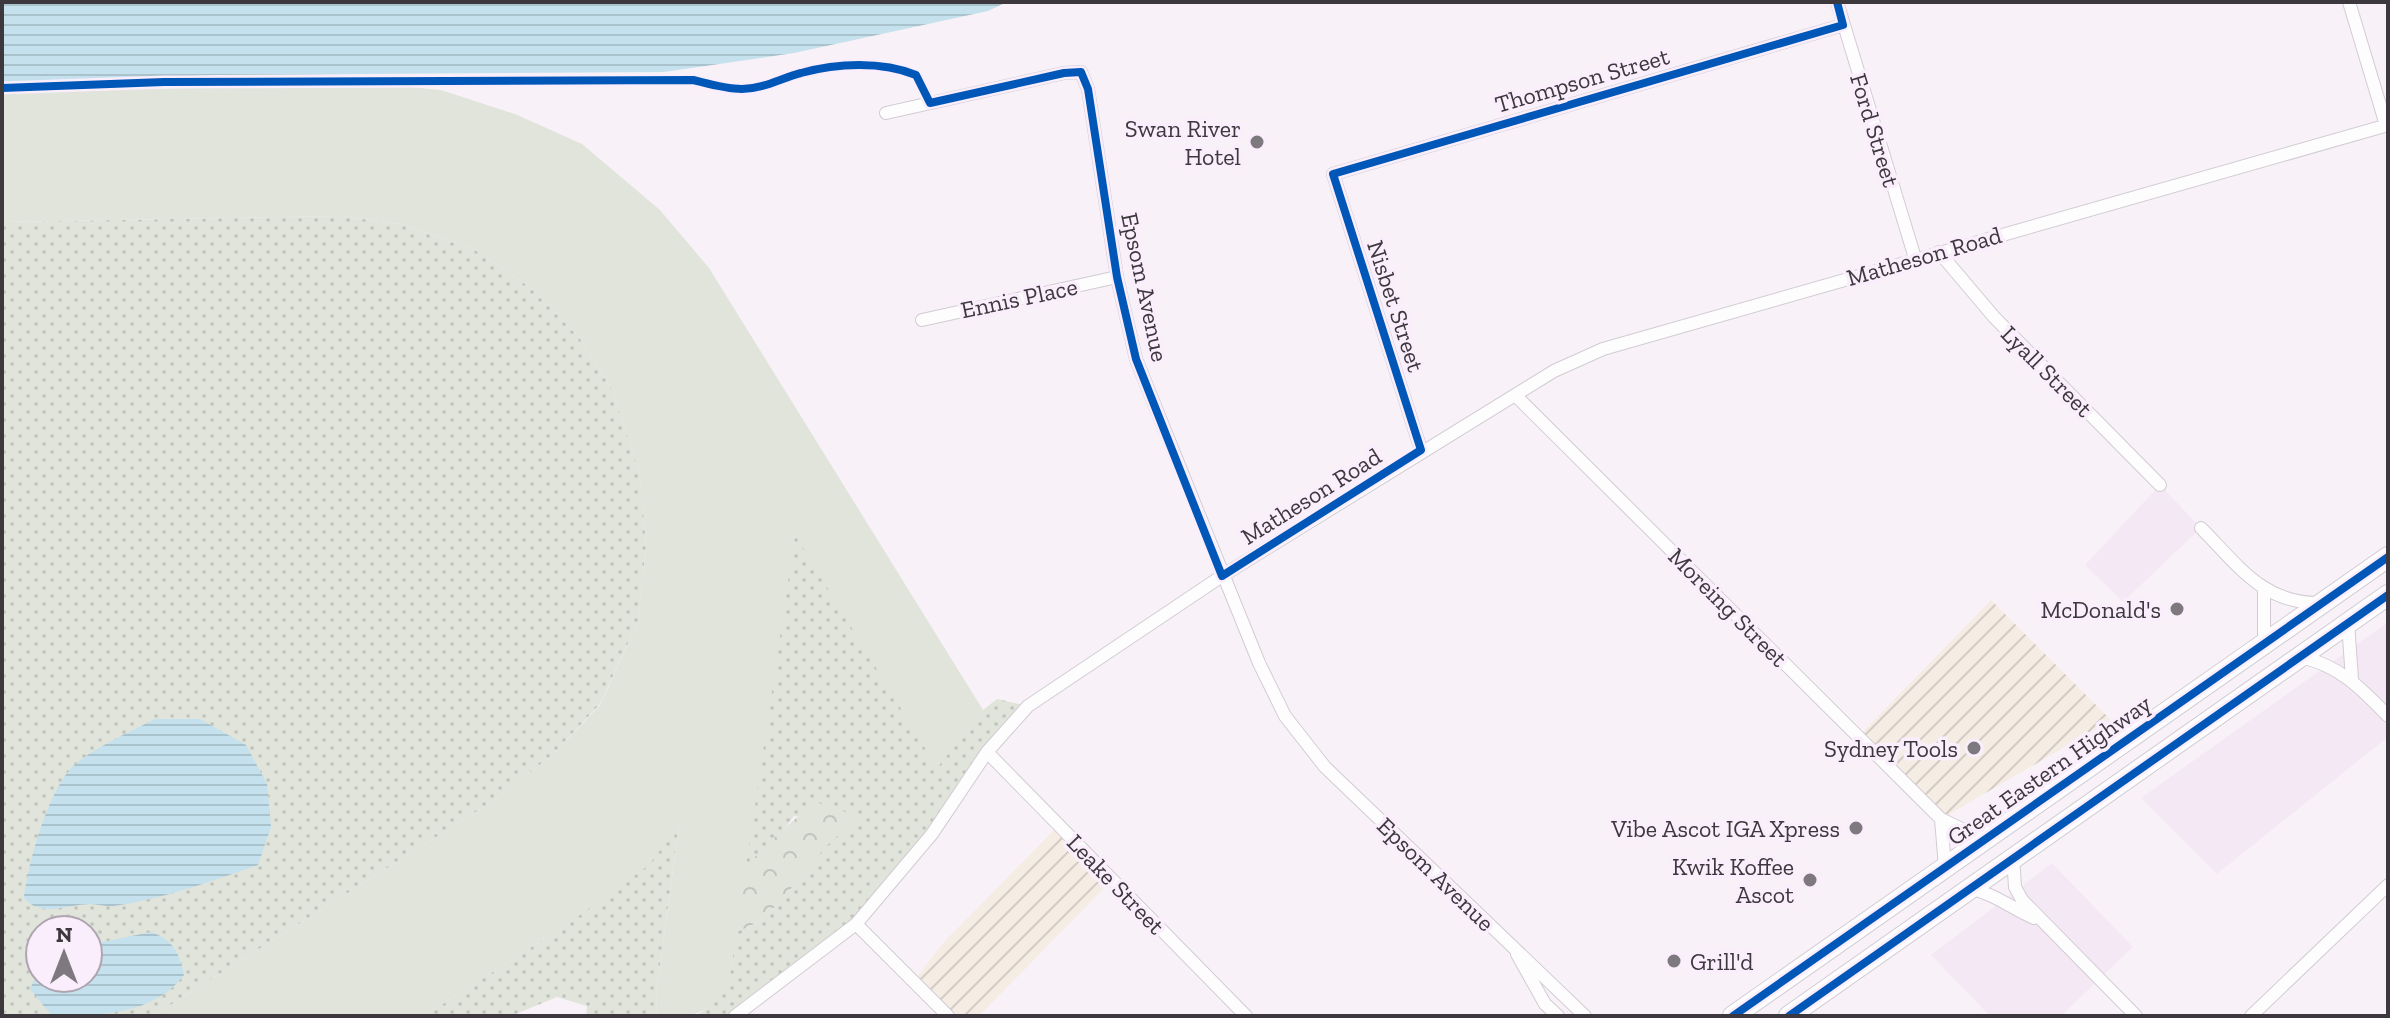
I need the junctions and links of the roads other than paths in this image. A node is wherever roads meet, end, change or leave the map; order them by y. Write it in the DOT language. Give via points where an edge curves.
graph roads {
  1 [pos="1837,2"];
  2 [pos="2349,2"];
  3 [pos="1843,25"];
  4 [pos="886,113"];
  5 [pos="2387,125"];
  6 [pos="1333,174"];
  7 [pos="1939,252"];
  8 [pos="1915,258"];
  9 [pos="1117,277"];
  10 [pos="922,320"];
  11 [pos="1515,395"];
  12 [pos="1421,450"];
  13 [pos="2160,485"];
  14 [pos="2201,528"];
  15 [pos="2385,560"];
  16 [pos="1222,576"];
  17 [pos="2264,590"];
  18 [pos="2388,595"];
  19 [pos="2320,603"];
  20 [pos="2348,623"];
  21 [pos="2264,643"];
  22 [pos="2300,657"];
  23 [pos="2352,679"];
  24 [pos="2259,686"];
  25 [pos="2388,716"];
  26 [pos="987,752"];
  27 [pos="2082,773"];
  28 [pos="1941,819"];
  29 [pos="1988,837"];
  30 [pos="2013,857"];
  31 [pos="1945,867"];
  32 [pos="2388,885"];
  33 [pos="1969,888"];
  34 [pos="2037,919"];
  35 [pos="856,924"];
  36 [pos="1516,951"];
  37 [pos="735,1016"];
  38 [pos="948,1016"];
  39 [pos="1246,1016"];
  40 [pos="1558,1016"];
  41 [pos="1585,1016"];
  42 [pos="1733,1016"];
  43 [pos="1789,1016"];
  44 [pos="2136,1016"];
  45 [pos="2251,1016"];
  1 -- 3 [label="street, Ford Street"];
  2 -- 5 [label="street"];
  3 -- 6 [label="street, Thompson Street"];
  3 -- 8 [label="street, Ford Street"];
  4 -- 9 [label="street, Epsom Avenue" via="1081,72"];
  5 -- 7 [label="street, Matheson Road"];
  6 -- 12 [label="street, Nisbet Street"];
  7 -- 8 [label="street, Matheson Road"];
  7 -- 13 [label="street, Lyall Street" via="1994,317"];
  8 -- 11 [label="street, Matheson Road" via="1603,349"];
  9 -- 10 [label="street, Ennis Place"];
  9 -- 16 [label="street, Epsom Avenue" via="1136,359"];
  11 -- 12 [label="street, Matheson Road"];
  11 -- 28 [label="street, Moreing Street"];
  12 -- 16 [label="street, Matheson Road"];
  14 -- 17 [label="street"];
  15 -- 19 [label="highway, Great Eastern Highway"];
  16 -- 26 [label="street, Matheson Road" via="1028,706"];
  16 -- 36 [label="street, Epsom Avenue" via="1285,716 1325,767"];
  17 -- 19 [label="street" via="2295,603"];
  17 -- 21 [label="street"];
  18 -- 20 [label="highway"];
  19 -- 21 [label="highway, Great Eastern Highway"];
  20 -- 22 [label="highway"];
  20 -- 23 [label="street"];
  21 -- 27 [label="highway, Great Eastern Highway"];
  22 -- 23 [label="street"];
  22 -- 24 [label="highway"];
  23 -- 25 [label="street"];
  24 -- 27 [label="highway" via="2228,698 2095,792 2083,789"];
  24 -- 30 [label="highway"];
  26 -- 35 [label="street, Matheson Road" via="932,834"];
  26 -- 39 [label="street, Leake Street"];
  27 -- 29 [label="highway, Great Eastern Highway"];
  28 -- 29 [label="street, Moreing Street"];
  28 -- 31 [label="street"];
  29 -- 31 [label="highway, Great Eastern Highway"];
  30 -- 33 [label="highway"];
  30 -- 34 [label="street" via="2015,887"];
  31 -- 42 [label="highway, Great Eastern Highway"];
  32 -- 45 [label="street"];
  33 -- 34 [label="street" via="1999,896"];
  33 -- 43 [label="highway"];
  34 -- 44 [label="street"];
  35 -- 37 [label="street, Matheson Road"];
  35 -- 38 [label="street"];
  36 -- 40 [label="street, Epsom Avenue" via="1545,1004"];
  36 -- 41 [label="street, Epsom Avenue"];
}
